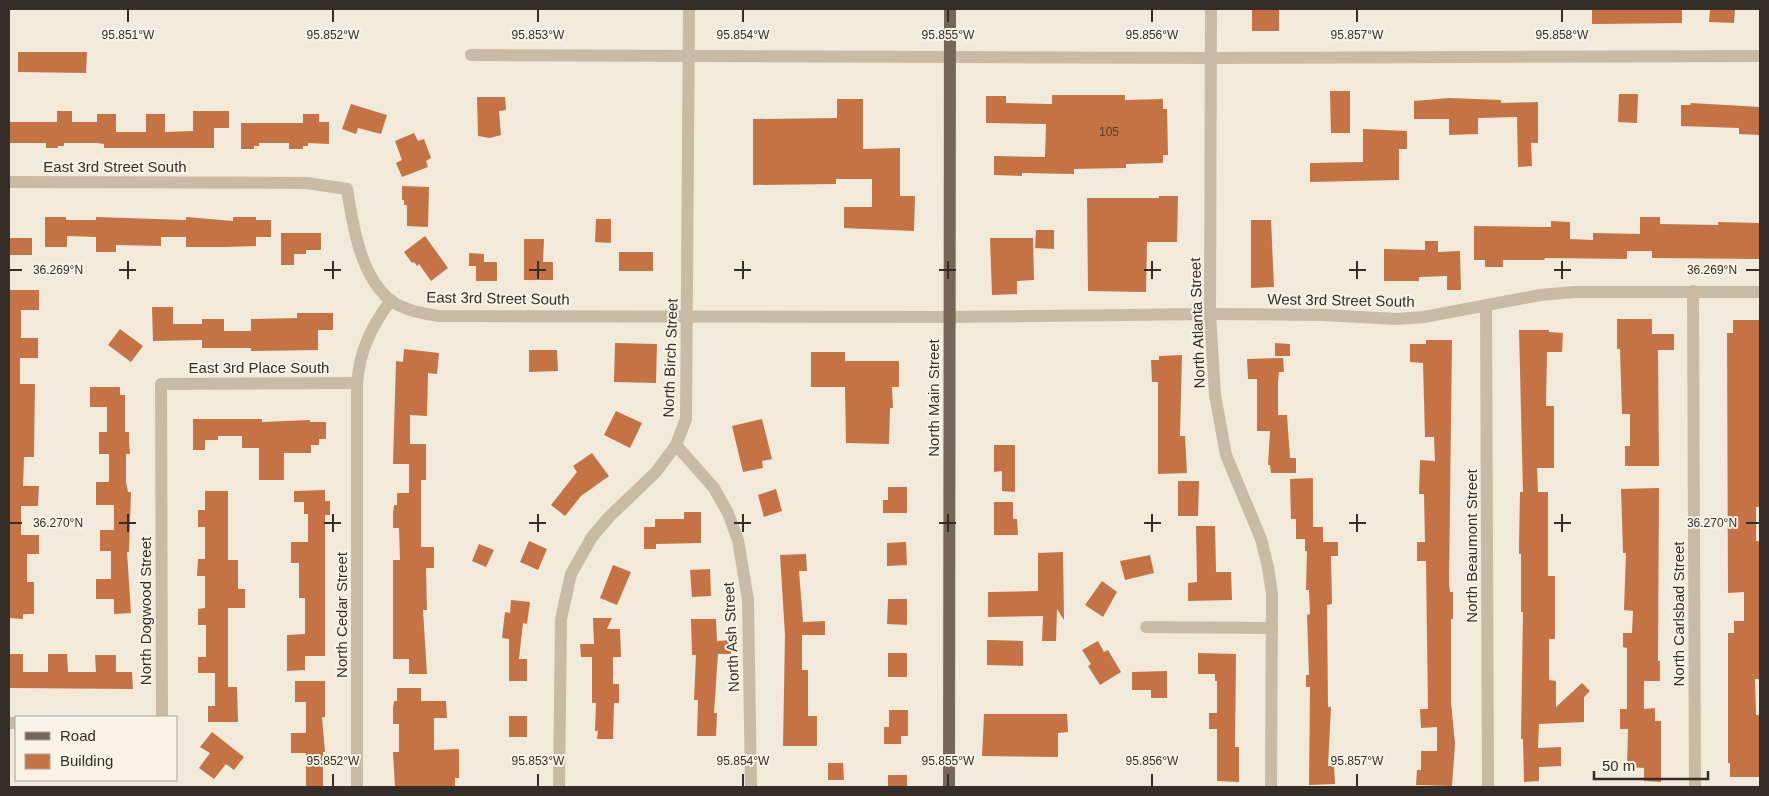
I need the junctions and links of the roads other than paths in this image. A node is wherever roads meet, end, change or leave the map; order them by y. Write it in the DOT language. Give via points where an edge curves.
graph roads {
  1 [pos="689,9"];
  2 [pos="950,9"];
  3 [pos="1211,9"];
  4 [pos="471,55"];
  5 [pos="1760,56"];
  6 [pos="689,57"];
  7 [pos="950,57"];
  8 [pos="1211,58"];
  9 [pos="9,182"];
  10 [pos="1693,291"];
  11 [pos="1760,292"];
  12 [pos="391,300"];
  13 [pos="1486,306"];
  14 [pos="1210,314"];
  15 [pos="688,317"];
  16 [pos="949,317"];
  17 [pos="357,383"];
  18 [pos="161,384"];
  19 [pos="676,446"];
  20 [pos="1146,627"];
  21 [pos="1272,628"];
  22 [pos="162,716"];
  23 [pos="356,787"];
  24 [pos="559,787"];
  25 [pos="751,787"];
  26 [pos="949,787"];
  27 [pos="1271,787"];
  28 [pos="1488,787"];
  29 [pos="1695,787"];
  1 -- 6 [label="street, North Birch Street"];
  2 -- 7 [label="main road, North Main Street"];
  3 -- 8 [label="street, North Atlanta Street"];
  4 -- 6 [label="street"];
  5 -- 8 [label="street"];
  6 -- 7 [label="street"];
  6 -- 15 [label="street, North Birch Street"];
  7 -- 8 [label="street"];
  7 -- 16 [label="main road, North Main Street"];
  8 -- 14 [label="street, North Atlanta Street"];
  9 -- 12 [label="street, East 3rd Street South" via="307,183 347,189 363,256 375,284"];
  10 -- 11 [label="street, West 3rd Street South"];
  10 -- 13 [label="street, West 3rd Street South" via="1575,292"];
  10 -- 29 [label="street, North Carlsbad Street"];
  12 -- 15 [label="street, East 3rd Street South" via="420,313 438,316"];
  12 -- 17 [label="street, North Cedar Street" via="368,334"];
  13 -- 14 [label="street, West 3rd Street South" via="1396,319"];
  13 -- 28 [label="street, North Beaumont Street"];
  14 -- 16 [label="street, West 3rd Street South"];
  14 -- 21 [label="street, North Atlanta Street" via="1220,430 1226,455 1261,539 1272,594"];
  15 -- 16 [label="street, East 3rd Street South"];
  15 -- 19 [label="street, North Birch Street" via="686,419"];
  16 -- 26 [label="main road, North Main Street"];
  17 -- 18 [label="street, East 3rd Place South"];
  17 -- 23 [label="street, North Cedar Street"];
  18 -- 22 [label="street, North Dogwood Street"];
  19 -- 24 [label="street, North Birch Street" via="656,472 608,517 592,537 571,574 561,619"];
  19 -- 25 [label="street, North Ash Street" via="714,488 738,540 748,600"];
  20 -- 21 [label="street"];
  21 -- 27 [label="street, North Atlanta Street"];
}
